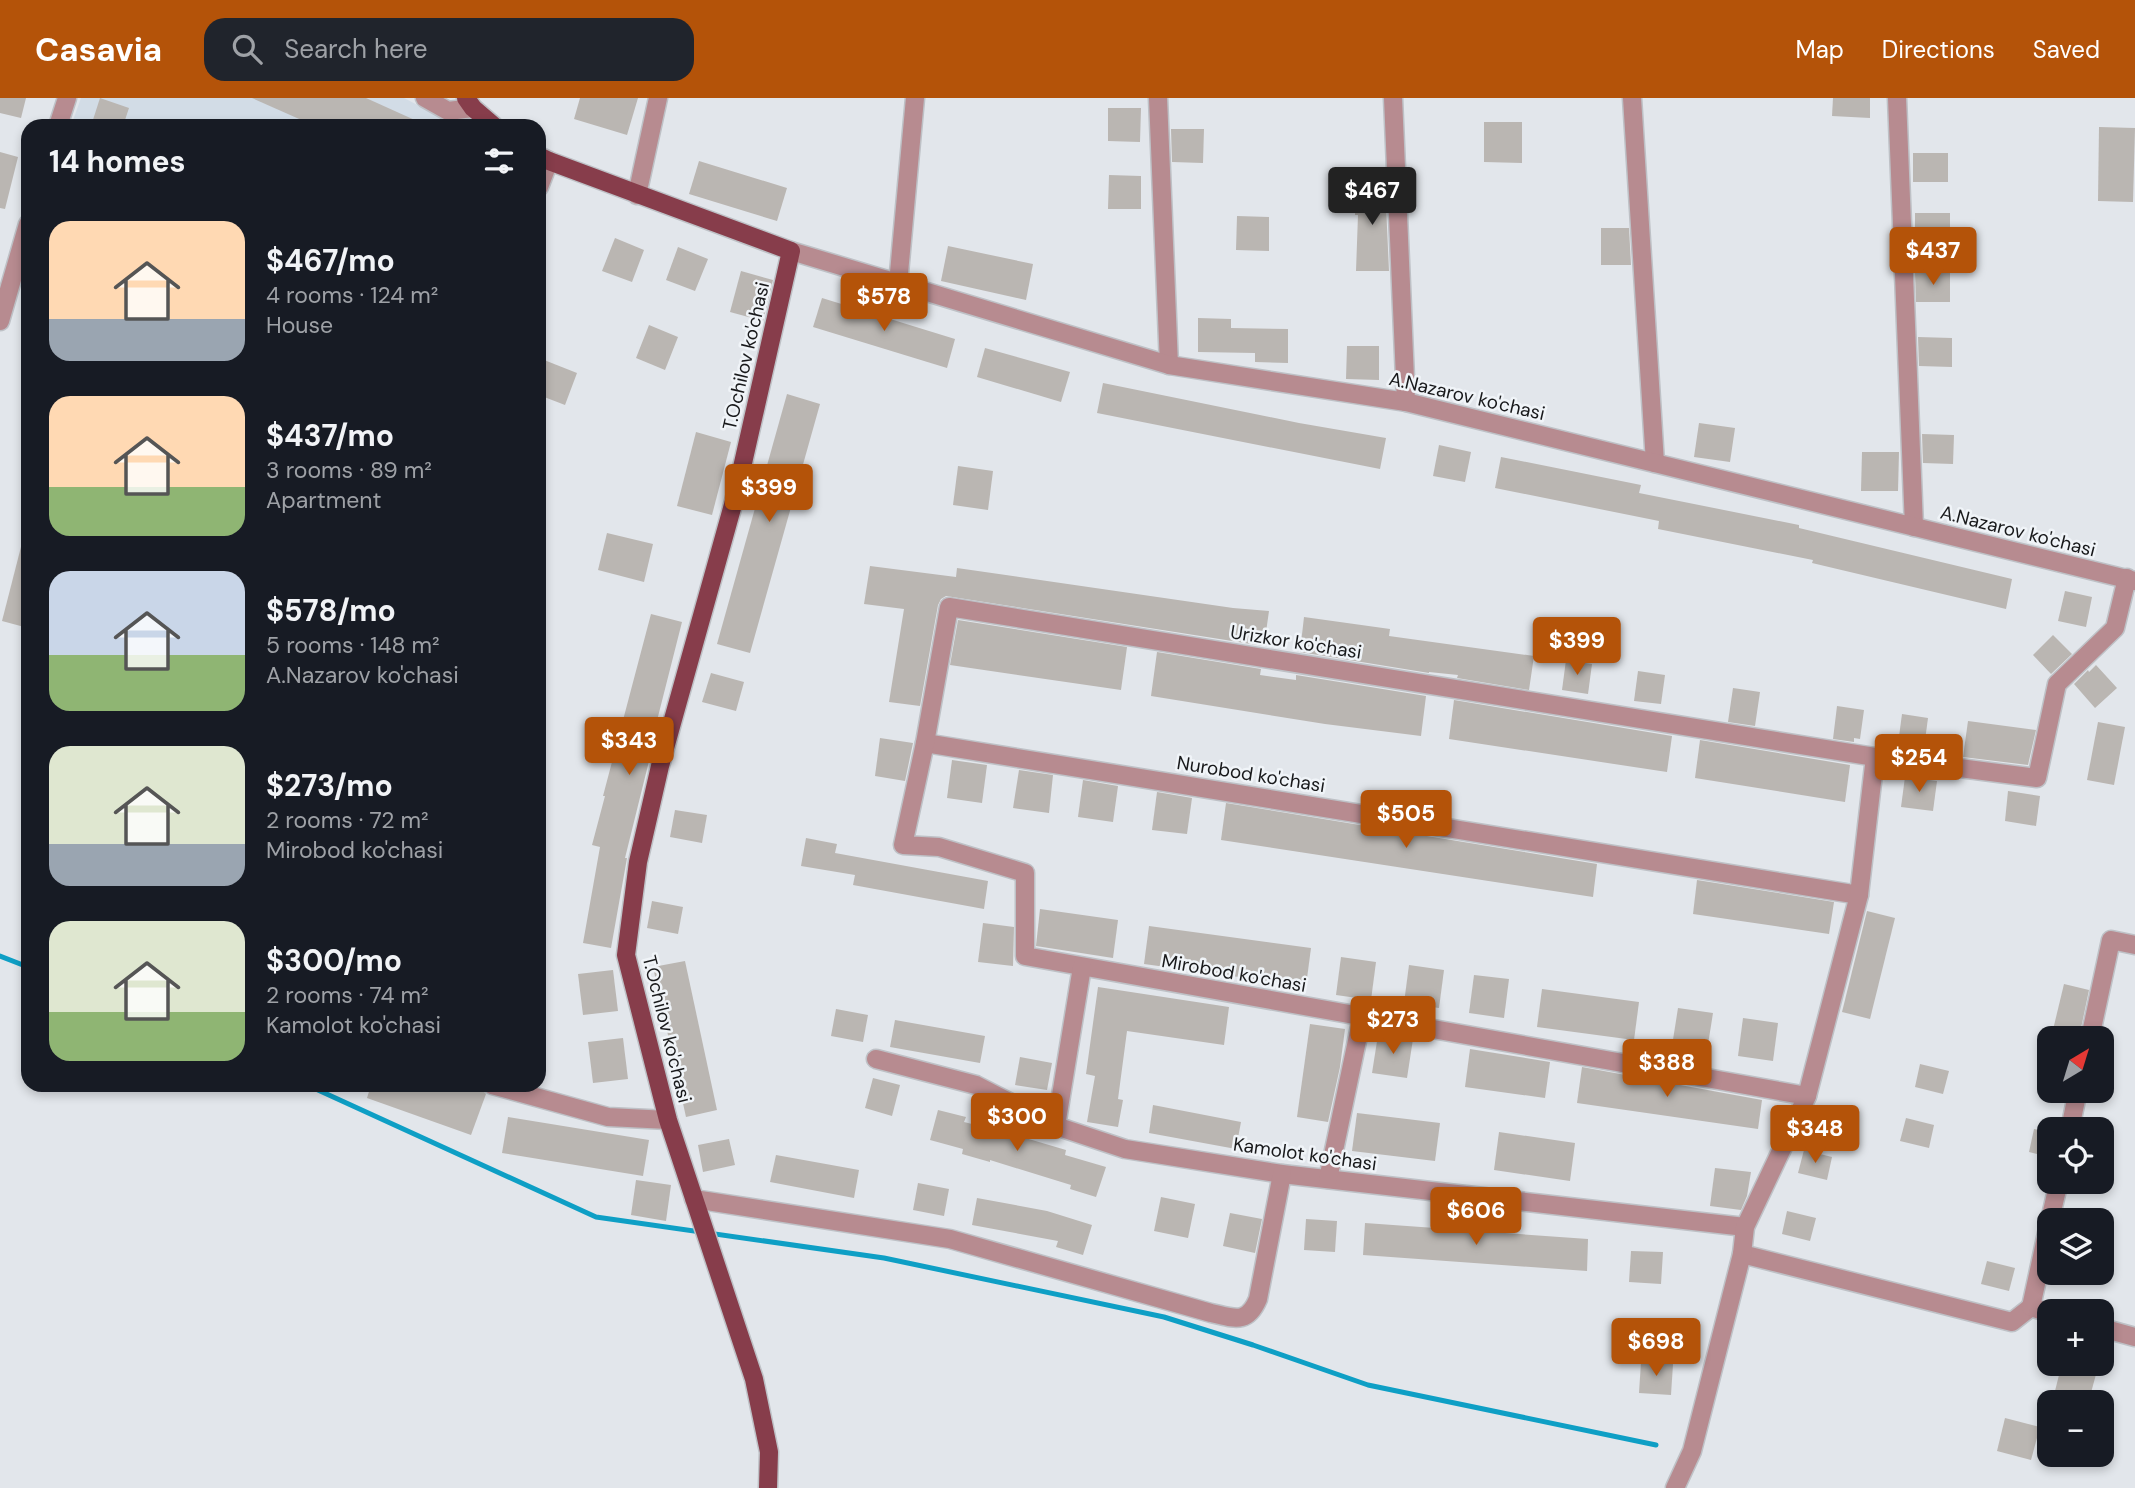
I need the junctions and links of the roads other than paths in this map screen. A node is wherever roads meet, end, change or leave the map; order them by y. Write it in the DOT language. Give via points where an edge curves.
graph roads {
  1 [pos="67,98"];
  2 [pos="425,98"];
  3 [pos="658,98"];
  4 [pos="915,98"];
  5 [pos="1158,98"];
  6 [pos="1393,98"];
  7 [pos="1632,98"];
  8 [pos="1896,98"];
  9 [pos="469,103"];
  10 [pos="60,119"];
  11 [pos="486,119"];
  12 [pos="546,160"];
  13 [pos="638,195"];
  14 [pos="21,248"];
  15 [pos="791,251"];
  16 [pos="898,284"];
  17 [pos="0,321"];
  18 [pos="1169,365"];
  19 [pos="1406,402"];
  20 [pos="1655,463"];
  21 [pos="1914,527"];
  22 [pos="2131,579"];
  23 [pos="925,743"];
  24 [pos="1875,757"];
  25 [pos="903,845"];
  26 [pos="1859,895"];
  27 [pos="2135,946"];
  28 [pos="1082,967"];
  29 [pos="1362,1017"];
  30 [pos="2093,1026"];
  31 [pos="876,1059"];
  32 [pos="517,1092"];
  33 [pos="1807,1096"];
  34 [pos="668,1120"];
  35 [pos="1056,1126"];
  36 [pos="1282,1174"];
  37 [pos="1328,1179"];
  38 [pos="694,1199"];
  39 [pos="1745,1227"];
  40 [pos="1742,1254"];
  41 [pos="2037,1280"];
  42 [pos="2031,1307"];
  43 [pos="2037,1309"];
  44 [pos="2114,1331"];
  45 [pos="2135,1337"];
  46 [pos="768,1488"];
  47 [pos="1675,1488"];
  1 -- 10 [label="street"];
  2 -- 9 [label="street" via="448,111"];
  3 -- 13 [label="street"];
  4 -- 16 [label="street"];
  5 -- 18 [label="street"];
  6 -- 19 [label="street"];
  7 -- 20 [label="street"];
  8 -- 21 [label="street"];
  9 -- 11 [label="main road"];
  12 -- 13 [label="main road"];
  13 -- 15 [label="main road"];
  14 -- 17 [label="street"];
  15 -- 16 [label="street, A.Nazarov ko'chasi"];
  15 -- 34 [label="main road, T.Ochilov ko'chasi" via="736,494 638,862 626,955"];
  16 -- 18 [label="street, A.Nazarov ko'chasi"];
  18 -- 19 [label="street, A.Nazarov ko'chasi"];
  19 -- 20 [label="street, A.Nazarov ko'chasi"];
  20 -- 21 [label="street, A.Nazarov ko'chasi"];
  21 -- 22 [label="street, A.Nazarov ko'chasi"];
  22 -- 24 [label="street" via="2116,628 2057,684 2038,778"];
  23 -- 24 [label="street, Urizkor ko'chasi" via="949,607"];
  23 -- 25 [label="street, Urizkor ko'chasi"];
  23 -- 26 [label="street, Nurobod ko'chasi"];
  24 -- 26 [label="street"];
  25 -- 28 [label="street, Mirobod ko'chasi" via="939,847 1025,873 1025,956"];
  26 -- 33 [label="street"];
  27 -- 30 [label="street" via="2111,940"];
  28 -- 29 [label="street, Mirobod ko'chasi"];
  28 -- 35 [label="street"];
  29 -- 33 [label="street, Mirobod ko'chasi"];
  29 -- 37 [label="street"];
  31 -- 35 [label="street, Kamolot ko'chasi" via="976,1085"];
  32 -- 34 [label="street" via="608,1117"];
  33 -- 39 [label="street"];
  34 -- 38 [label="main road, T.Ochilov ko'chasi"];
  35 -- 36 [label="street, Kamolot ko'chasi" via="1125,1149"];
  36 -- 37 [label="street, Kamolot ko'chasi"];
  36 -- 38 [label="street" via="1258,1299 1253,1312 1238,1318 950,1240"];
  37 -- 39 [label="street, Kamolot ko'chasi"];
  38 -- 46 [label="main road, T.Ochilov ko'chasi" via="754,1379 769,1452"];
  39 -- 40 [label="street"];
  40 -- 42 [label="street" via="2012,1322"];
  40 -- 47 [label="street" via="1692,1451"];
  41 -- 42 [label="street"];
  42 -- 43 [label="street"];
  44 -- 45 [label="street"];
}
